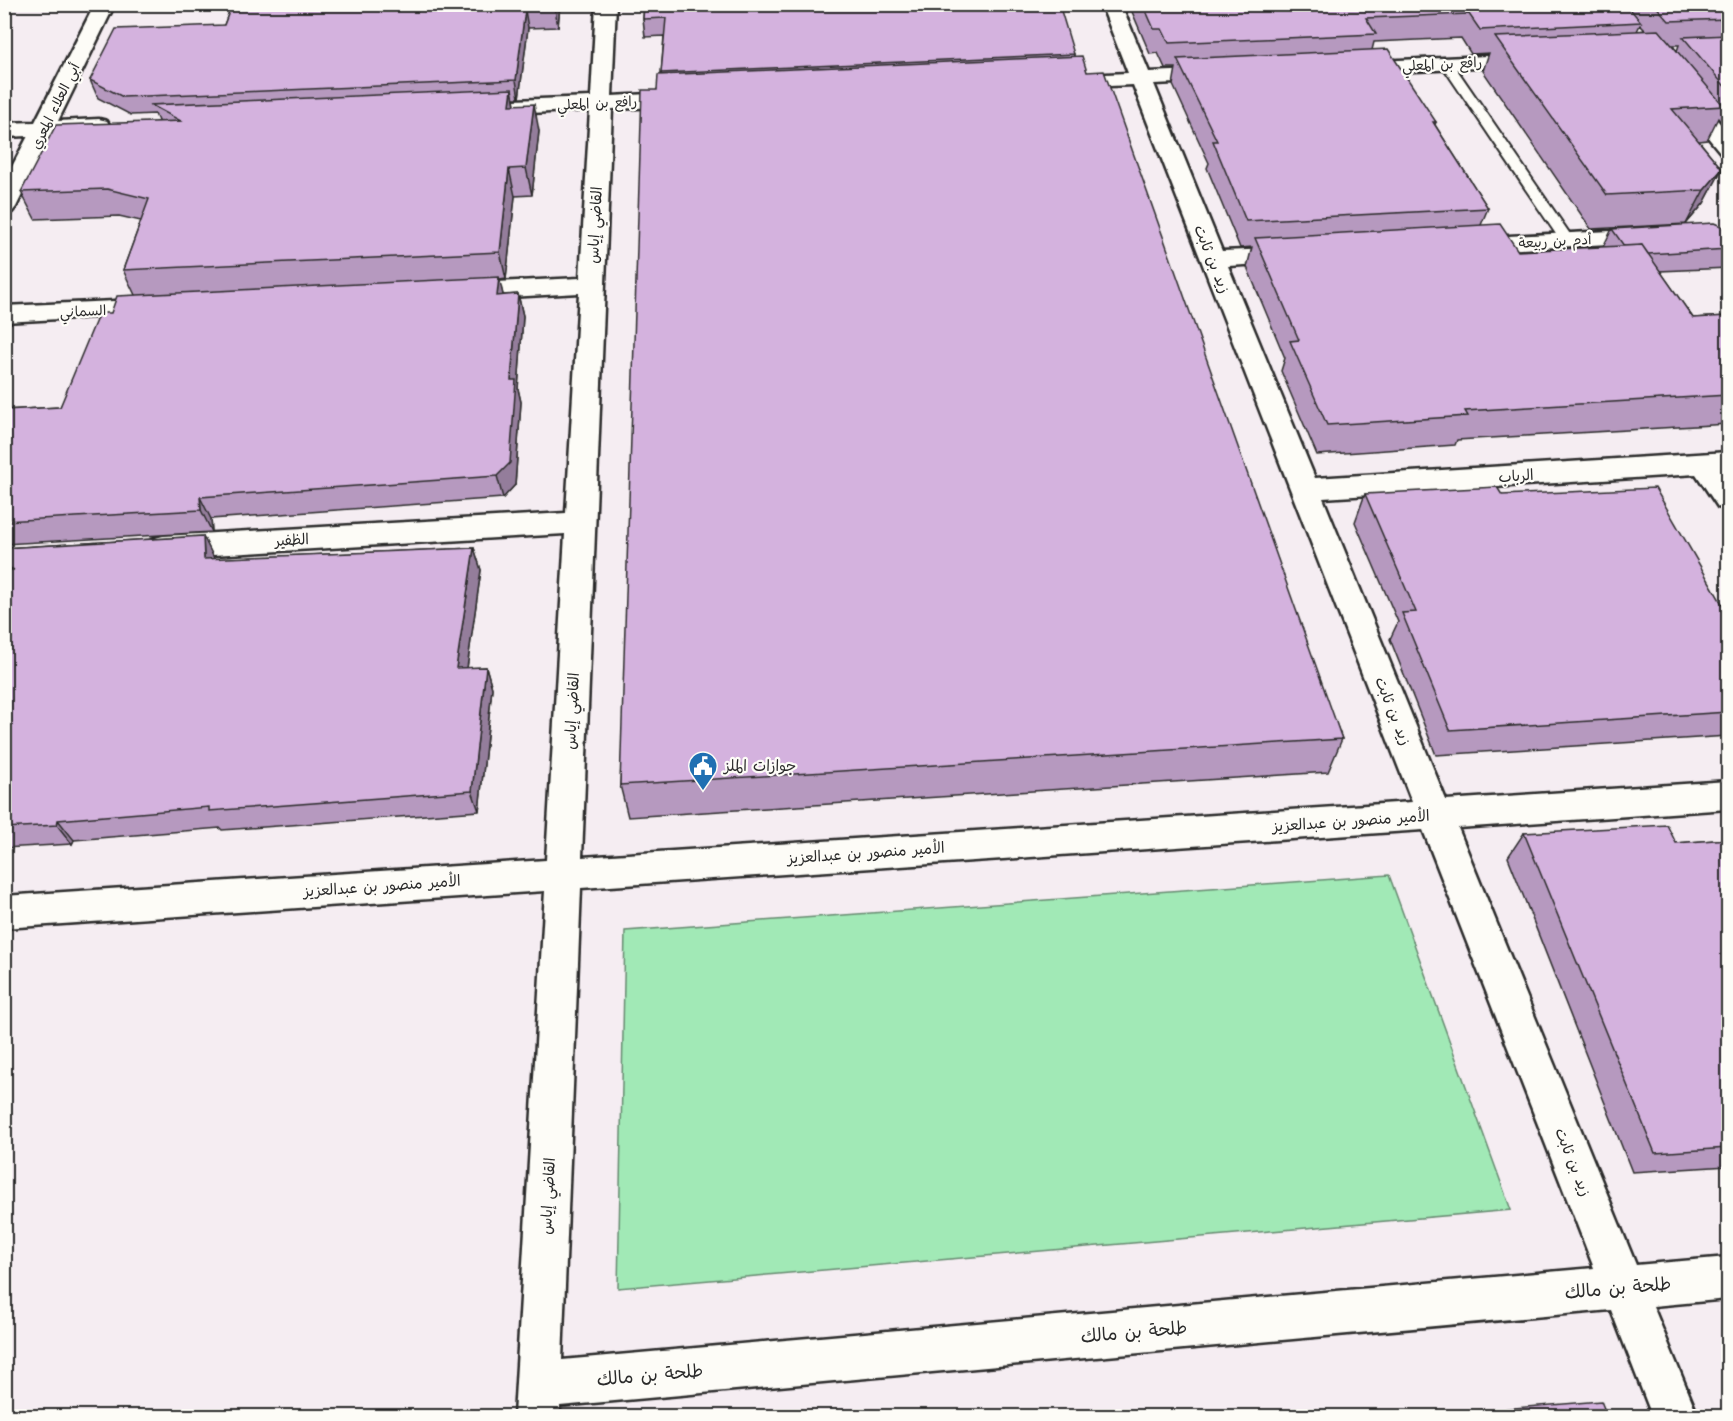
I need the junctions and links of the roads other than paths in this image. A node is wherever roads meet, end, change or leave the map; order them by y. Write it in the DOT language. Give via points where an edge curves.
graph roads {
  1 [pos="105,4"];
  2 [pos="606,4"];
  3 [pos="1111,4"];
  4 [pos="1549,59"];
  5 [pos="1447,64"];
  6 [pos="1329,69"];
  7 [pos="1234,74"];
  8 [pos="1140,78"];
  9 [pos="1672,80"];
  10 [pos="1044,83"];
  11 [pos="709,98"];
  12 [pos="601,103"];
  13 [pos="471,109"];
  14 [pos="115,125"];
  15 [pos="44,128"];
  16 [pos="4,130"];
  17 [pos="1728,147"];
  18 [pos="4,207"];
  19 [pos="1671,235"];
  20 [pos="1567,240"];
  21 [pos="1449,246"];
  22 [pos="1318,253"];
  23 [pos="1212,259"];
  24 [pos="592,285"];
  25 [pos="428,293"];
  26 [pos="181,306"];
  27 [pos="4,314"];
  28 [pos="1716,463"];
  29 [pos="1304,489"];
  30 [pos="1728,500"];
  31 [pos="580,523"];
  32 [pos="134,549"];
  33 [pos="1728,795"];
  34 [pos="1434,815"];
  35 [pos="563,874"];
  36 [pos="4,912"];
  37 [pos="1728,1278"];
  38 [pos="1623,1288"];
  39 [pos="538,1401"];
  40 [pos="1675,1416"];
  1 -- 15 [label="street, أبي العلاء المعري"];
  2 -- 12 [label="street, القاضي إياس"];
  3 -- 8 [label="street, زيد بن ثابت"];
  4 -- 5 [label="street, رافع بن المعلي"];
  5 -- 6 [label="street, رافع بن المعلي"];
  5 -- 20 [label="lane"];
  7 -- 8 [label="street"];
  8 -- 10 [label="street"];
  8 -- 23 [label="street, زيد بن ثابت"];
  9 -- 17 [label="street"];
  11 -- 12 [label="street, رافع بن المعلي"];
  12 -- 13 [label="street, رافع بن المعلي"];
  12 -- 24 [label="street, القاضي إياس"];
  14 -- 15 [label="street"];
  15 -- 16 [label="street"];
  15 -- 18 [label="street, أبي العلاء المعري"];
  19 -- 20 [label="street, أدم بن ربيعة"];
  20 -- 21 [label="street, أدم بن ربيعة"];
  22 -- 23 [label="street"];
  23 -- 29 [label="street, زيد بن ثابت"];
  24 -- 25 [label="street"];
  24 -- 31 [label="street, القاضي إياس"];
  26 -- 27 [label="street, السماني"];
  28 -- 29 [label="street, الرباب"];
  28 -- 30 [label="street"];
  29 -- 34 [label="street, زيد بن ثابت"];
  31 -- 32 [label="street, الظفير"];
  31 -- 35 [label="street, القاضي إياس"];
  33 -- 34 [label="street, الأمير منصور بن عبدالعزيز"];
  34 -- 35 [label="street, الأمير منصور بن عبدالعزيز"];
  34 -- 38 [label="street, زيد بن ثابت"];
  35 -- 36 [label="street, الأمير منصور بن عبدالعزيز"];
  35 -- 39 [label="street, القاضي إياس"];
  37 -- 38 [label="street, طلحة بن مالك"];
  38 -- 39 [label="street, طلحة بن مالك"];
  38 -- 40 [label="street, زيد بن ثابت"];
}
